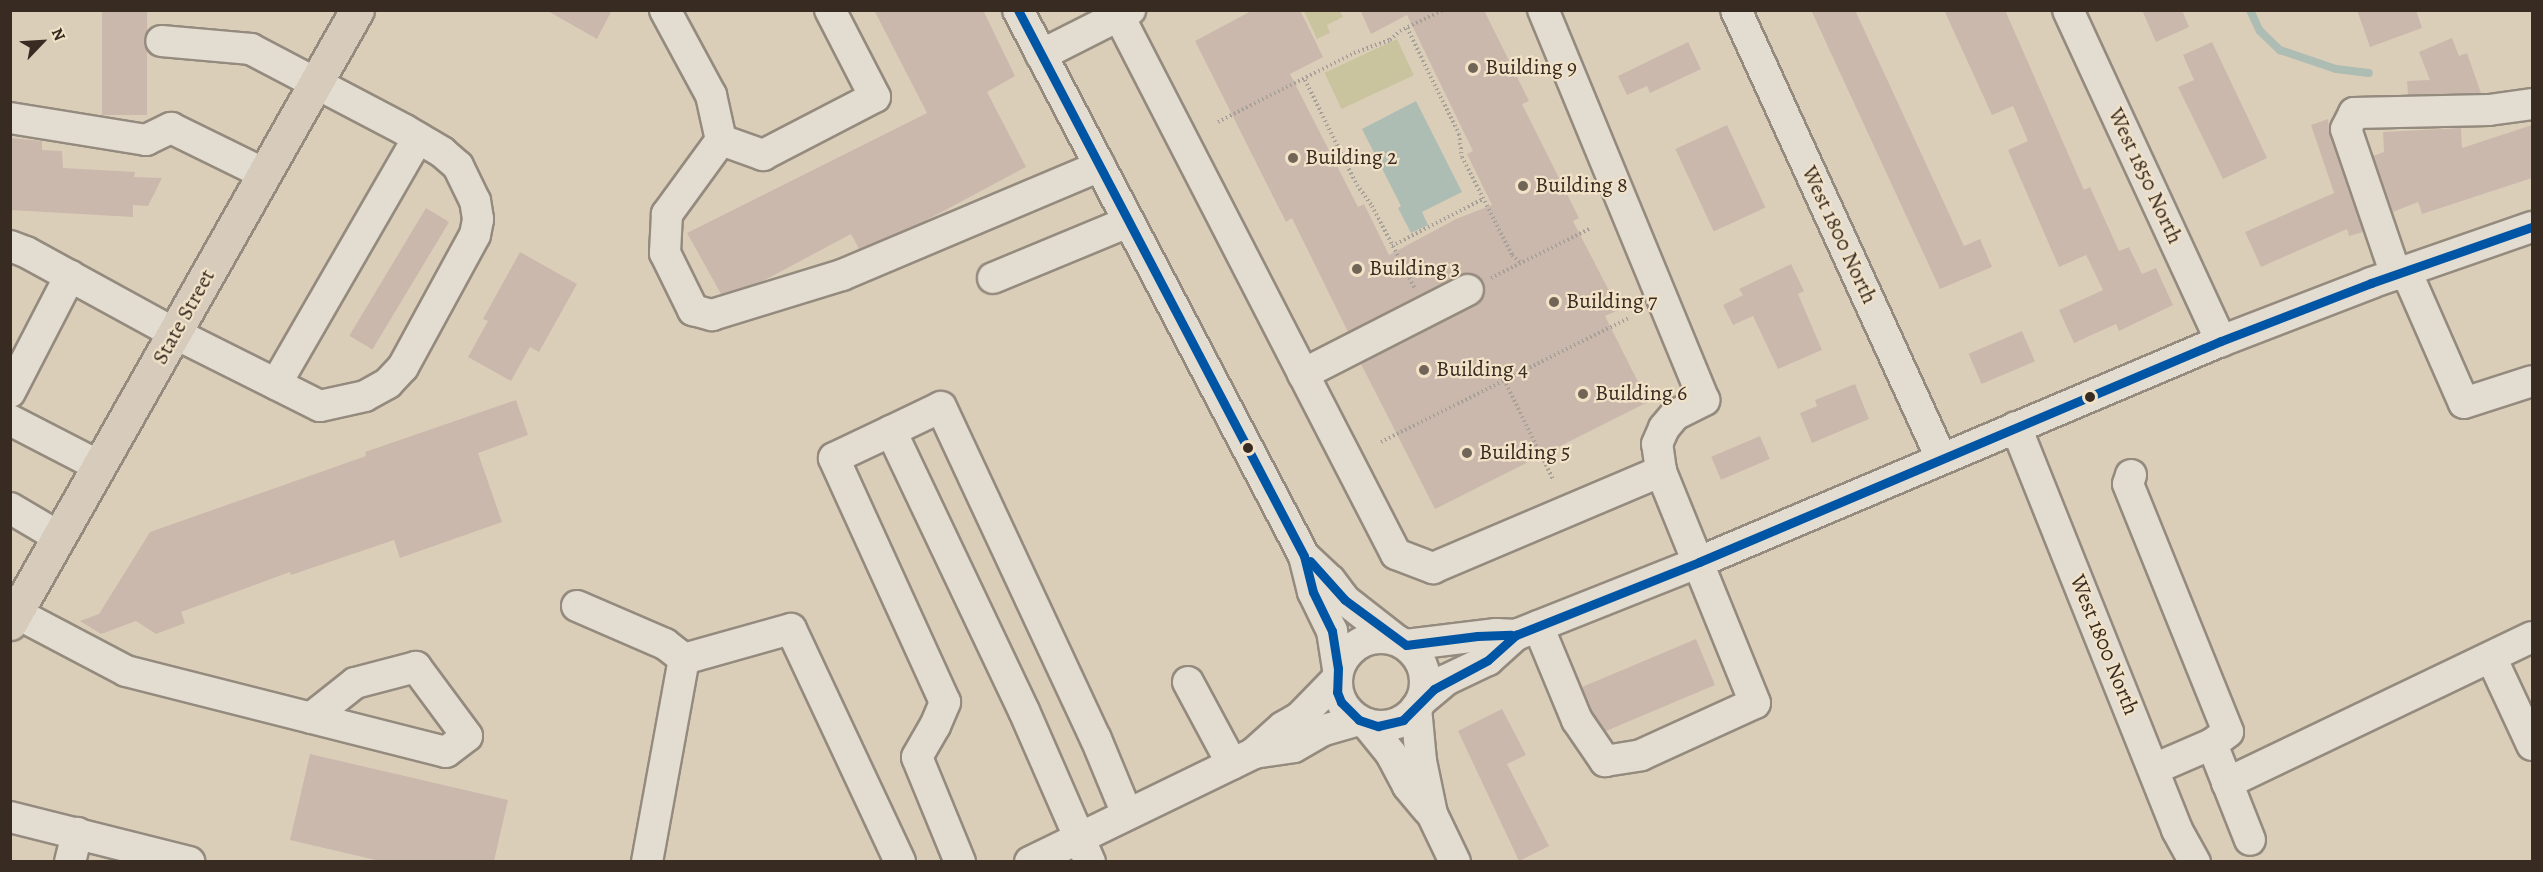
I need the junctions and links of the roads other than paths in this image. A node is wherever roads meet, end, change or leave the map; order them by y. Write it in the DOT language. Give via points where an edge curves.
graph roads {
  1 [pos="357,10"];
  2 [pos="664,10"];
  3 [pos="831,10"];
  4 [pos="1018,10"];
  5 [pos="1543,10"];
  6 [pos="1736,10"];
  7 [pos="2068,10"];
  8 [pos="1124,13"];
  9 [pos="161,41"];
  10 [pos="1041,55"];
  11 [pos="316,84"];
  12 [pos="2532,104"];
  13 [pos="10,118"];
  14 [pos="418,138"];
  15 [pos="721,140"];
  16 [pos="1100,166"];
  17 [pos="265,174"];
  18 [pos="1128,222"];
  19 [pos="2532,228"];
  20 [pos="10,246"];
  21 [pos="2401,273"];
  22 [pos="70,276"];
  23 [pos="993,278"];
  24 [pos="1468,290"];
  25 [pos="174,333"];
  26 [pos="2221,342"];
  27 [pos="1303,374"];
  28 [pos="2532,381"];
  29 [pos="276,384"];
  30 [pos="10,392"];
  31 [pos="10,420"];
  32 [pos="2016,427"];
  33 [pos="891,431"];
  34 [pos="1942,459"];
  35 [pos="99,466"];
  36 [pos="1661,471"];
  37 [pos="2131,475"];
  38 [pos="10,508"];
  39 [pos="59,537"];
  40 [pos="1304,556"];
  41 [pos="1699,562"];
  42 [pos="577,606"];
  43 [pos="13,618"];
  44 [pos="1527,630"];
  45 [pos="2532,637"];
  46 [pos="1401,642"];
  47 [pos="2491,657"];
  48 [pos="684,659"];
  49 [pos="1337,674"];
  50 [pos="1188,682"];
  51 [pos="1419,705"];
  52 [pos="311,718"];
  53 [pos="1363,722"];
  54 [pos="2212,744"];
  55 [pos="2532,746"];
  56 [pos="1243,759"];
  57 [pos="2154,769"];
  58 [pos="2228,783"];
  59 [pos="1126,814"];
  60 [pos="1432,814"];
  61 [pos="10,817"];
  62 [pos="77,833"];
  63 [pos="2250,840"];
  64 [pos="1085,849"];
  65 [pos="70,861"];
  66 [pos="189,861"];
  67 [pos="647,861"];
  68 [pos="900,861"];
  69 [pos="960,861"];
  70 [pos="1030,861"];
  71 [pos="1455,861"];
  72 [pos="2195,861"];
  1 -- 11 [label="main road, State Street"];
  2 -- 15 [label="street" via="711,95"];
  3 -- 15 [label="street" via="875,96 763,155"];
  4 -- 10 [label="street"];
  5 -- 36 [label="street" via="1704,400 1675,415 1664,428 1657,444"];
  6 -- 34 [label="street, West 1800 North"];
  7 -- 26 [label="street, West 1850 North"];
  8 -- 10 [label="street"];
  8 -- 27 [label="street"];
  9 -- 11 [label="street" via="251,49"];
  10 -- 16 [label="street"];
  11 -- 14 [label="street"];
  11 -- 17 [label="main road, State Street"];
  12 -- 21 [label="street" via="2489,110 2354,113 2346,129"];
  13 -- 17 [label="street" via="146,140 171,128"];
  14 -- 29 [label="street"];
  14 -- 29 [label="street" via="458,166 472,192 478,219 475,235 403,367 388,384 337,404 320,406"];
  15 -- 16 [label="street" via="667,214 665,253 693,309 712,315 842,275"];
  16 -- 18 [label="street"];
  17 -- 25 [label="main road, State Street"];
  18 -- 23 [label="street"];
  18 -- 40 [label="street"];
  19 -- 21 [label="street"];
  20 -- 22 [label="street"];
  21 -- 26 [label="street"];
  21 -- 28 [label="street" via="2464,403"];
  22 -- 25 [label="street"];
  22 -- 30 [label="street"];
  24 -- 27 [label="street"];
  25 -- 29 [label="street"];
  25 -- 35 [label="main road, State Street"];
  26 -- 32 [label="street"];
  27 -- 36 [label="street" via="1396,554 1433,568"];
  31 -- 35 [label="street"];
  32 -- 34 [label="street"];
  32 -- 57 [label="street, West 1800 North"];
  33 -- 59 [label="street" via="941,407 1096,739"];
  33 -- 64 [label="street"];
  33 -- 69 [label="street" via="834,458 945,702 917,757"];
  34 -- 41 [label="street"];
  35 -- 39 [label="main road, State Street"];
  36 -- 41 [label="street"];
  37 -- 54 [label="street" via="2128,484 2228,732"];
  38 -- 39 [label="street"];
  39 -- 43 [label="main road, State Street"];
  40 -- 46 [label="street" via="1345,600"];
  40 -- 49 [label="street" via="1314,592 1332,631"];
  41 -- 44 [label="street"];
  41 -- 44 [label="street" via="1755,703 1641,755 1605,761 1577,720"];
  42 -- 48 [label="street" via="665,644"];
  43 -- 52 [label="street" via="126,671"];
  44 -- 46 [label="street"];
  44 -- 51 [label="street" via="1488,660 1446,681"];
  45 -- 47 [label="street"];
  46 -- 49 [label="street" via="1373,638 1360,642 1351,649"];
  46 -- 51 [label="street" via="1419,659 1423,669 1425,686"];
  47 -- 55 [label="street"];
  47 -- 58 [label="street"];
  48 -- 67 [label="street"];
  48 -- 68 [label="street" via="791,629"];
  49 -- 53 [label="street" via="1341,702"];
  49 -- 56 [label="street" via="1300,717"];
  50 -- 56 [label="street"];
  51 -- 53 [label="street" via="1403,720 1389,726"];
  51 -- 60 [label="street" via="1421,761"];
  53 -- 56 [label="street" via="1324,730 1294,747"];
  53 -- 60 [label="street" via="1391,754 1408,786"];
  54 -- 57 [label="street"];
  54 -- 58 [label="street"];
  56 -- 59 [label="street"];
  57 -- 72 [label="street, West 1800 North" via="2177,830"];
  58 -- 63 [label="street"];
  59 -- 64 [label="street"];
  60 -- 71 [label="street"];
  61 -- 62 [label="street"];
  62 -- 65 [label="street"];
  62 -- 66 [label="street"];
  64 -- 70 [label="street"];
}
